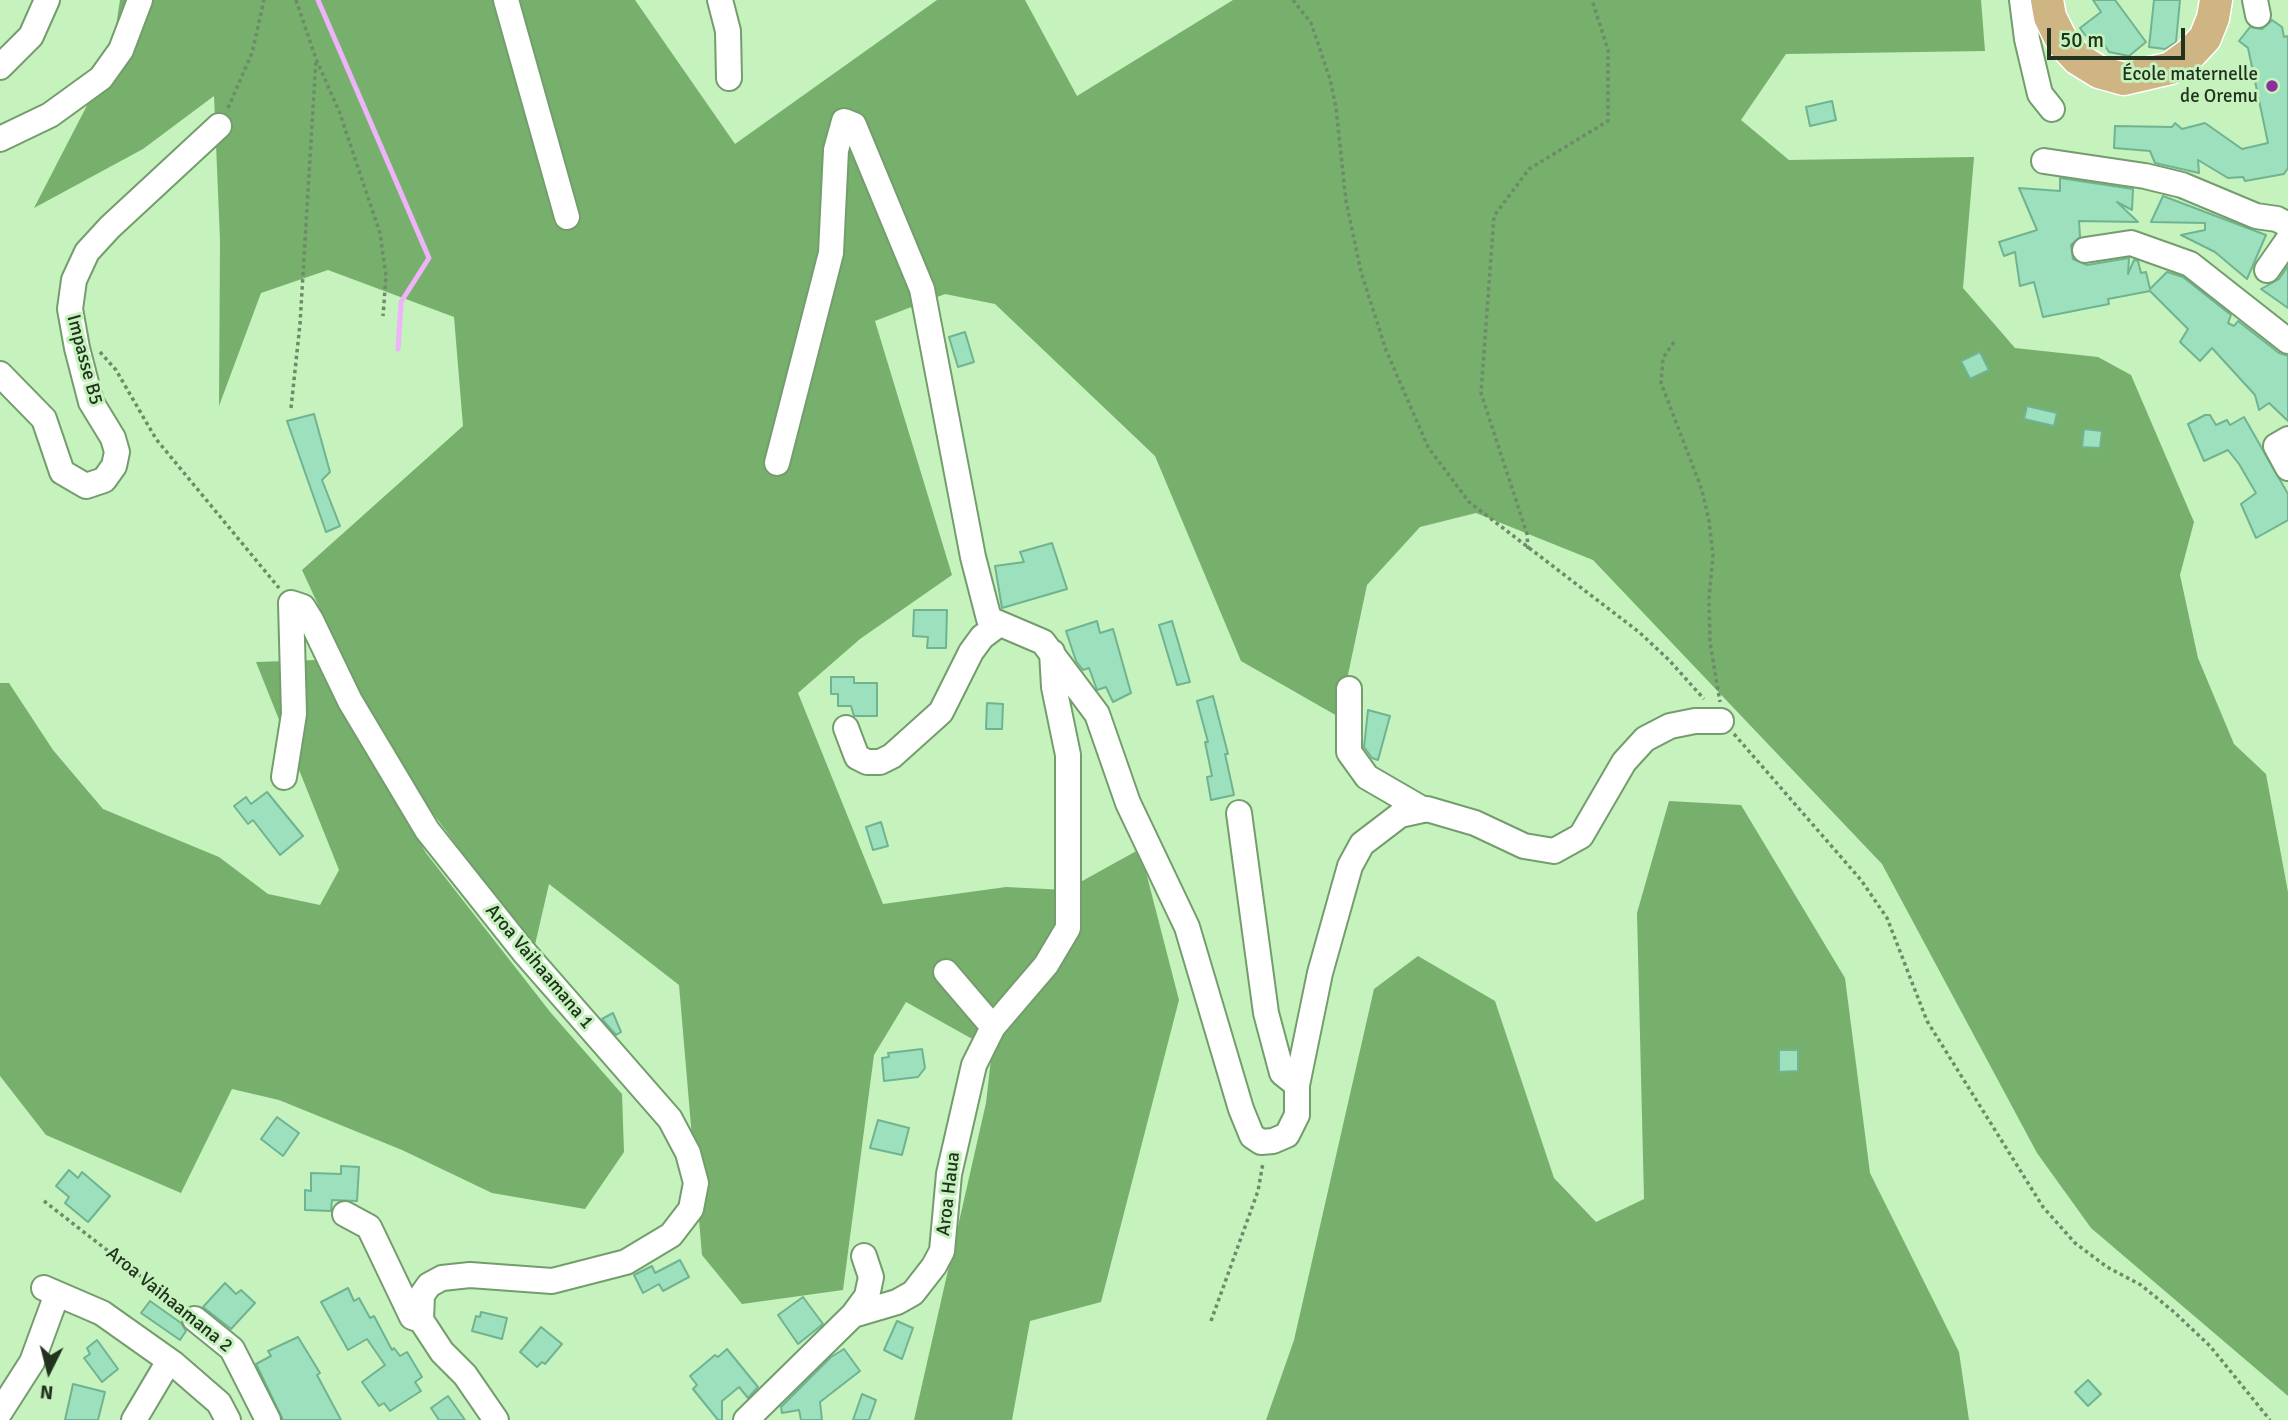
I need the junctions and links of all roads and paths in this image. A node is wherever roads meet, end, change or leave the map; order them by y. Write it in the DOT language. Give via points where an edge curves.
graph roads {
  1 [pos="47,0"];
  2 [pos="140,0"];
  3 [pos="264,0"];
  4 [pos="296,0"];
  5 [pos="506,0"];
  6 [pos="720,0"];
  7 [pos="1293,0"];
  8 [pos="1592,0"];
  9 [pos="2022,0"];
  10 [pos="2047,0"];
  11 [pos="2216,0"];
  12 [pos="316,59"];
  13 [pos="0,67"];
  14 [pos="729,78"];
  15 [pos="2052,109"];
  16 [pos="219,126"];
  17 [pos="0,139"];
  18 [pos="2044,161"];
  19 [pos="567,217"];
  20 [pos="2288,225"];
  21 [pos="2288,240"];
  22 [pos="2085,250"];
  23 [pos="2267,270"];
  24 [pos="383,316"];
  25 [pos="2288,341"];
  26 [pos="1674,342"];
  27 [pos="99,351"];
  28 [pos="0,374"];
  29 [pos="291,408"];
  30 [pos="2288,439"];
  31 [pos="777,463"];
  32 [pos="2288,468"];
  33 [pos="1528,549"];
  34 [pos="291,603"];
  35 [pos="998,625"];
  36 [pos="1052,652"];
  37 [pos="1349,689"];
  38 [pos="1722,723"];
  39 [pos="846,728"];
  40 [pos="284,777"];
  41 [pos="1424,810"];
  42 [pos="1239,813"];
  43 [pos="946,972"];
  44 [pos="993,1027"];
  45 [pos="1297,1085"];
  46 [pos="1266,1142"];
  47 [pos="44,1201"];
  48 [pos="345,1214"];
  49 [pos="864,1256"];
  50 [pos="853,1315"];
  51 [pos="195,1319"];
  52 [pos="421,1320"];
  53 [pos="1211,1321"];
  54 [pos="169,1361"];
  55 [pos="0,1412"];
  56 [pos="134,1420"];
  57 [pos="228,1420"];
  58 [pos="268,1420"];
  59 [pos="496,1420"];
  60 [pos="746,1420"];
  61 [pos="2270,1420"];
  1 -- 13 [label="street" via="31,36"];
  2 -- 17 [label="street" via="121,50 101,78 50,115"];
  3 -- 16 [label="path" via="252,53"];
  4 -- 12 [label="path"];
  5 -- 19 [label="street"];
  6 -- 14 [label="street"];
  7 -- 33 [label="path" via="1311,23 1330,79 1346,201 1361,272 1386,350 1428,447 1469,502"];
  8 -- 33 [label="path" via="1608,50 1608,121 1529,169 1494,216 1481,393"];
  9 -- 15 [label="street" via="2040,94"];
  10 -- 11 [label="main road" via="2063,43 2078,59 2099,72 2124,79 2171,68 2190,54 2204,38"];
  12 -- 24 [label="path" via="339,111 380,233 386,276"];
  12 -- 29 [label="path"];
  16 -- 28 [label="street, Impasse B5" via="110,227 87,252 74,280 70,309 77,348 91,402 117,452 104,480 86,486 62,472 44,419"];
  18 -- 20 [label="street" via="2182,185"];
  21 -- 23 [label="street"];
  22 -- 25 [label="street" via="2131,243 2190,264"];
  26 -- 38 [label="path" via="1663,358 1661,383 1709,520 1713,555 1710,642"];
  27 -- 34 [label="path" via="117,370 156,439"];
  30 -- 32 [label="street" via="2276,446"];
  31 -- 35 [label="street" via="831,253 836,150 844,121 854,125 922,289 984,604 989,619"];
  33 -- 38 [label="path" via="1639,632"];
  34 -- 40 [label="street" via="294,714"];
  34 -- 52 [label="street, Aroa Vaihaamana 1" via="303,607 317,630 350,701 427,830 524,952 670,1119 688,1153 696,1183 691,1209 671,1235 626,1262 552,1281 470,1275 442,1278 422,1295"];
  35 -- 36 [label="street" via="1043,642"];
  35 -- 39 [label="street" via="971,652 941,712 892,756 880,762 857,757"];
  36 -- 44 [label="street, Aroa Haua" via="1068,755 1068,928 1046,965"];
  36 -- 46 [label="street" via="1100,698 1107,738 1131,812 1187,927 1241,1110 1252,1136"];
  37 -- 41 [label="street" via="1349,752 1367,777"];
  38 -- 41 [label="street" via="1695,720 1644,739 1581,836 1554,851 1524,846 1475,823"];
  38 -- 61 [label="path" via="1861,880 1886,918 1927,1021 2043,1207 2076,1243 2141,1285 2192,1329"];
  41 -- 45 [label="street" via="1409,811 1385,825 1363,844 1350,866 1320,972"];
  42 -- 45 [label="street" via="1266,1013 1282,1073"];
  43 -- 44 [label="street"];
  44 -- 50 [label="street, Aroa Haua" via="974,1065 948,1174 942,1251 912,1293 898,1302"];
  45 -- 46 [label="street" via="1297,1115 1287,1135"];
  46 -- 53 [label="path" via="1258,1191"];
  47 -- 51 [label="path, Aroa Vaihaamana 2"];
  48 -- 52 [label="street" via="369,1227 412,1317"];
  49 -- 50 [label="street" via="871,1277 867,1296"];
  50 -- 60 [label="street"];
  51 -- 58 [label="street, Aroa Vaihaamana 2" via="232,1349"];
  52 -- 59 [label="street"];
  54 -- 55 [label="street" via="102,1313 51,1291 32,1362"];
  54 -- 56 [label="street"];
  54 -- 57 [label="street" via="219,1403"];
}
